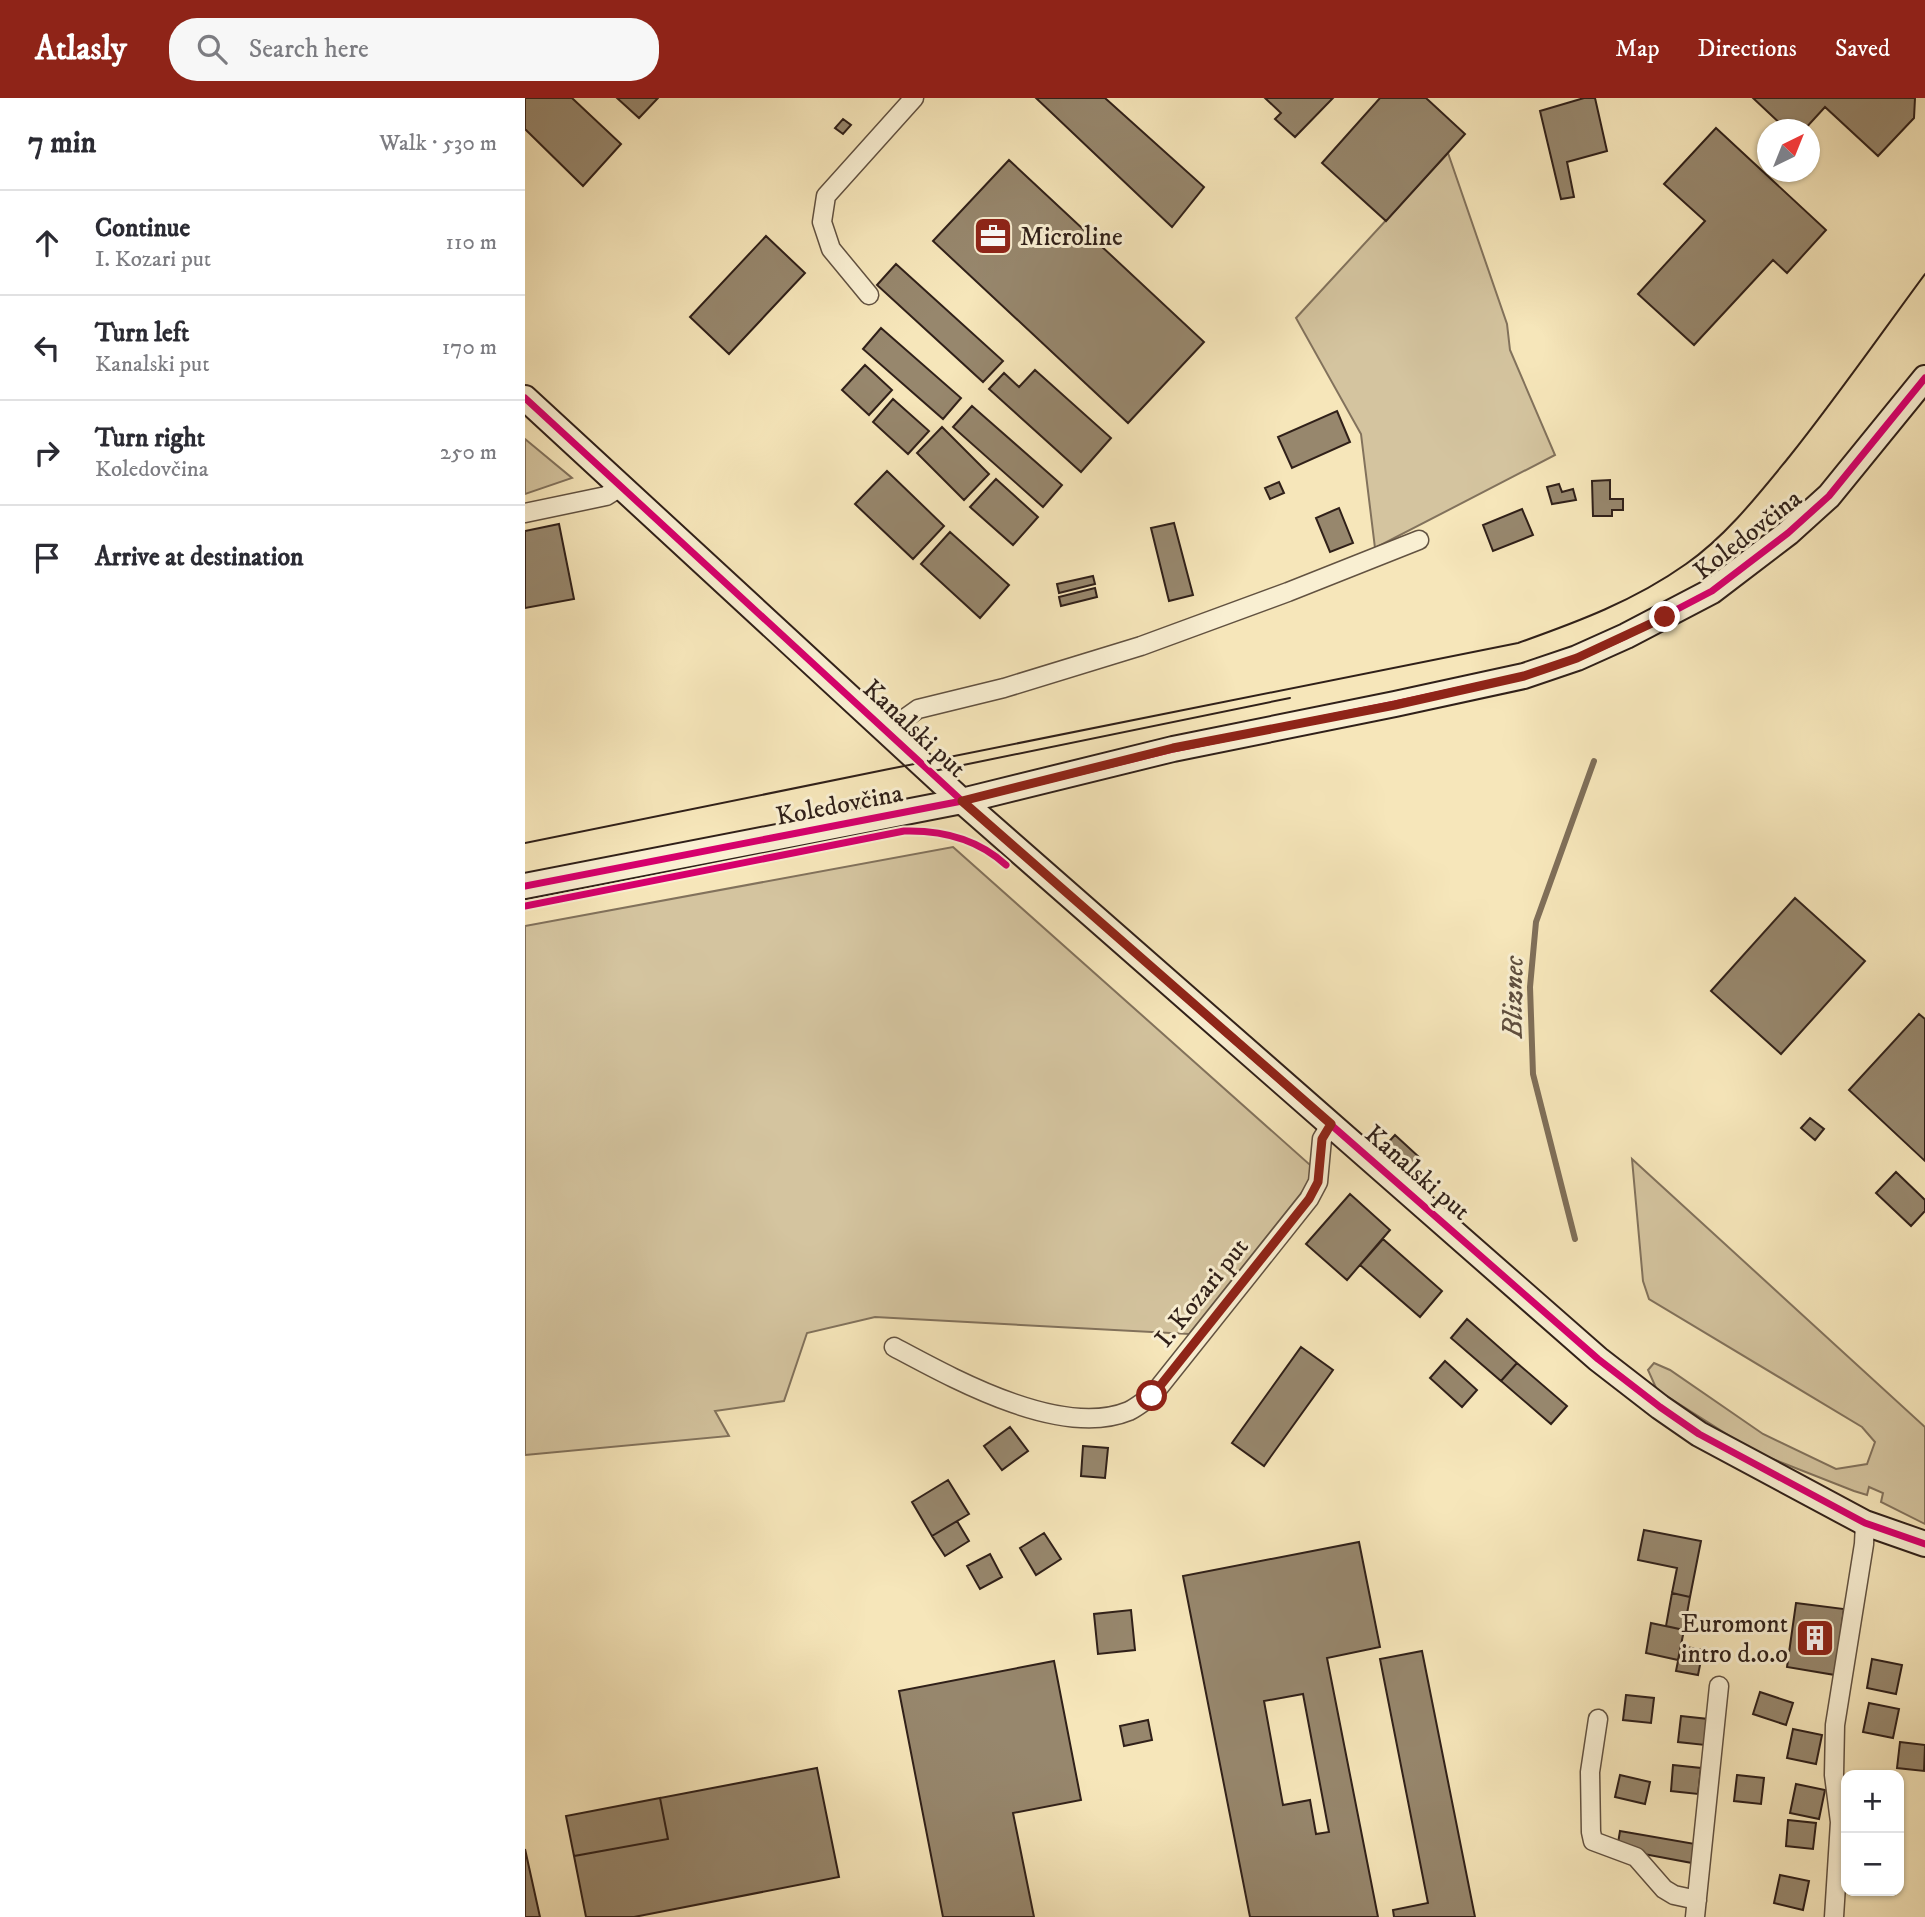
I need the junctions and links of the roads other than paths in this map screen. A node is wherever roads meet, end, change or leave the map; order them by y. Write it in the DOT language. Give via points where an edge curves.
graph roads {
  1 [pos="909,100"];
  2 [pos="869,295"];
  3 [pos="1925,378"];
  4 [pos="525,398"];
  5 [pos="622,486"];
  6 [pos="525,513"];
  7 [pos="1419,540"];
  8 [pos="887,731"];
  9 [pos="962,801"];
  10 [pos="525,886"];
  11 [pos="1331,1124"];
  12 [pos="894,1347"];
  13 [pos="1865,1523"];
  14 [pos="1925,1544"];
  15 [pos="1719,1686"];
  16 [pos="1598,1719"];
  17 [pos="1696,1909"];
  18 [pos="1834,1917"];
  1 -- 2 [label="street" via="826,196 822,222 831,249"];
  3 -- 9 [label="street, Koledovčina" via="1829,496 1788,533 1711,591 1577,658 1524,676 1173,748"];
  4 -- 5 [label="street, Kanalski put"];
  5 -- 6 [label="street" via="605,496"];
  5 -- 8 [label="street, Kanalski put"];
  7 -- 8 [label="street" via="1141,646 918,709"];
  8 -- 9 [label="street, Kanalski put"];
  9 -- 10 [label="street, Koledovčina"];
  9 -- 11 [label="street, Kanalski put"];
  11 -- 12 [label="street, I. Kozari put" via="1322,1139 1318,1182 1309,1199 1152,1396 1130,1410 1074,1418 1035,1409 970,1387"];
  11 -- 13 [label="street, Kanalski put" via="1598,1359 1660,1407 1699,1434"];
  13 -- 14 [label="street, Kanalski put"];
  13 -- 18 [label="street" via="1835,1725 1834,1774 1840,1822"];
  15 -- 17 [label="street"];
  16 -- 17 [label="street" via="1590,1772 1593,1841 1636,1857 1664,1889"];
}
